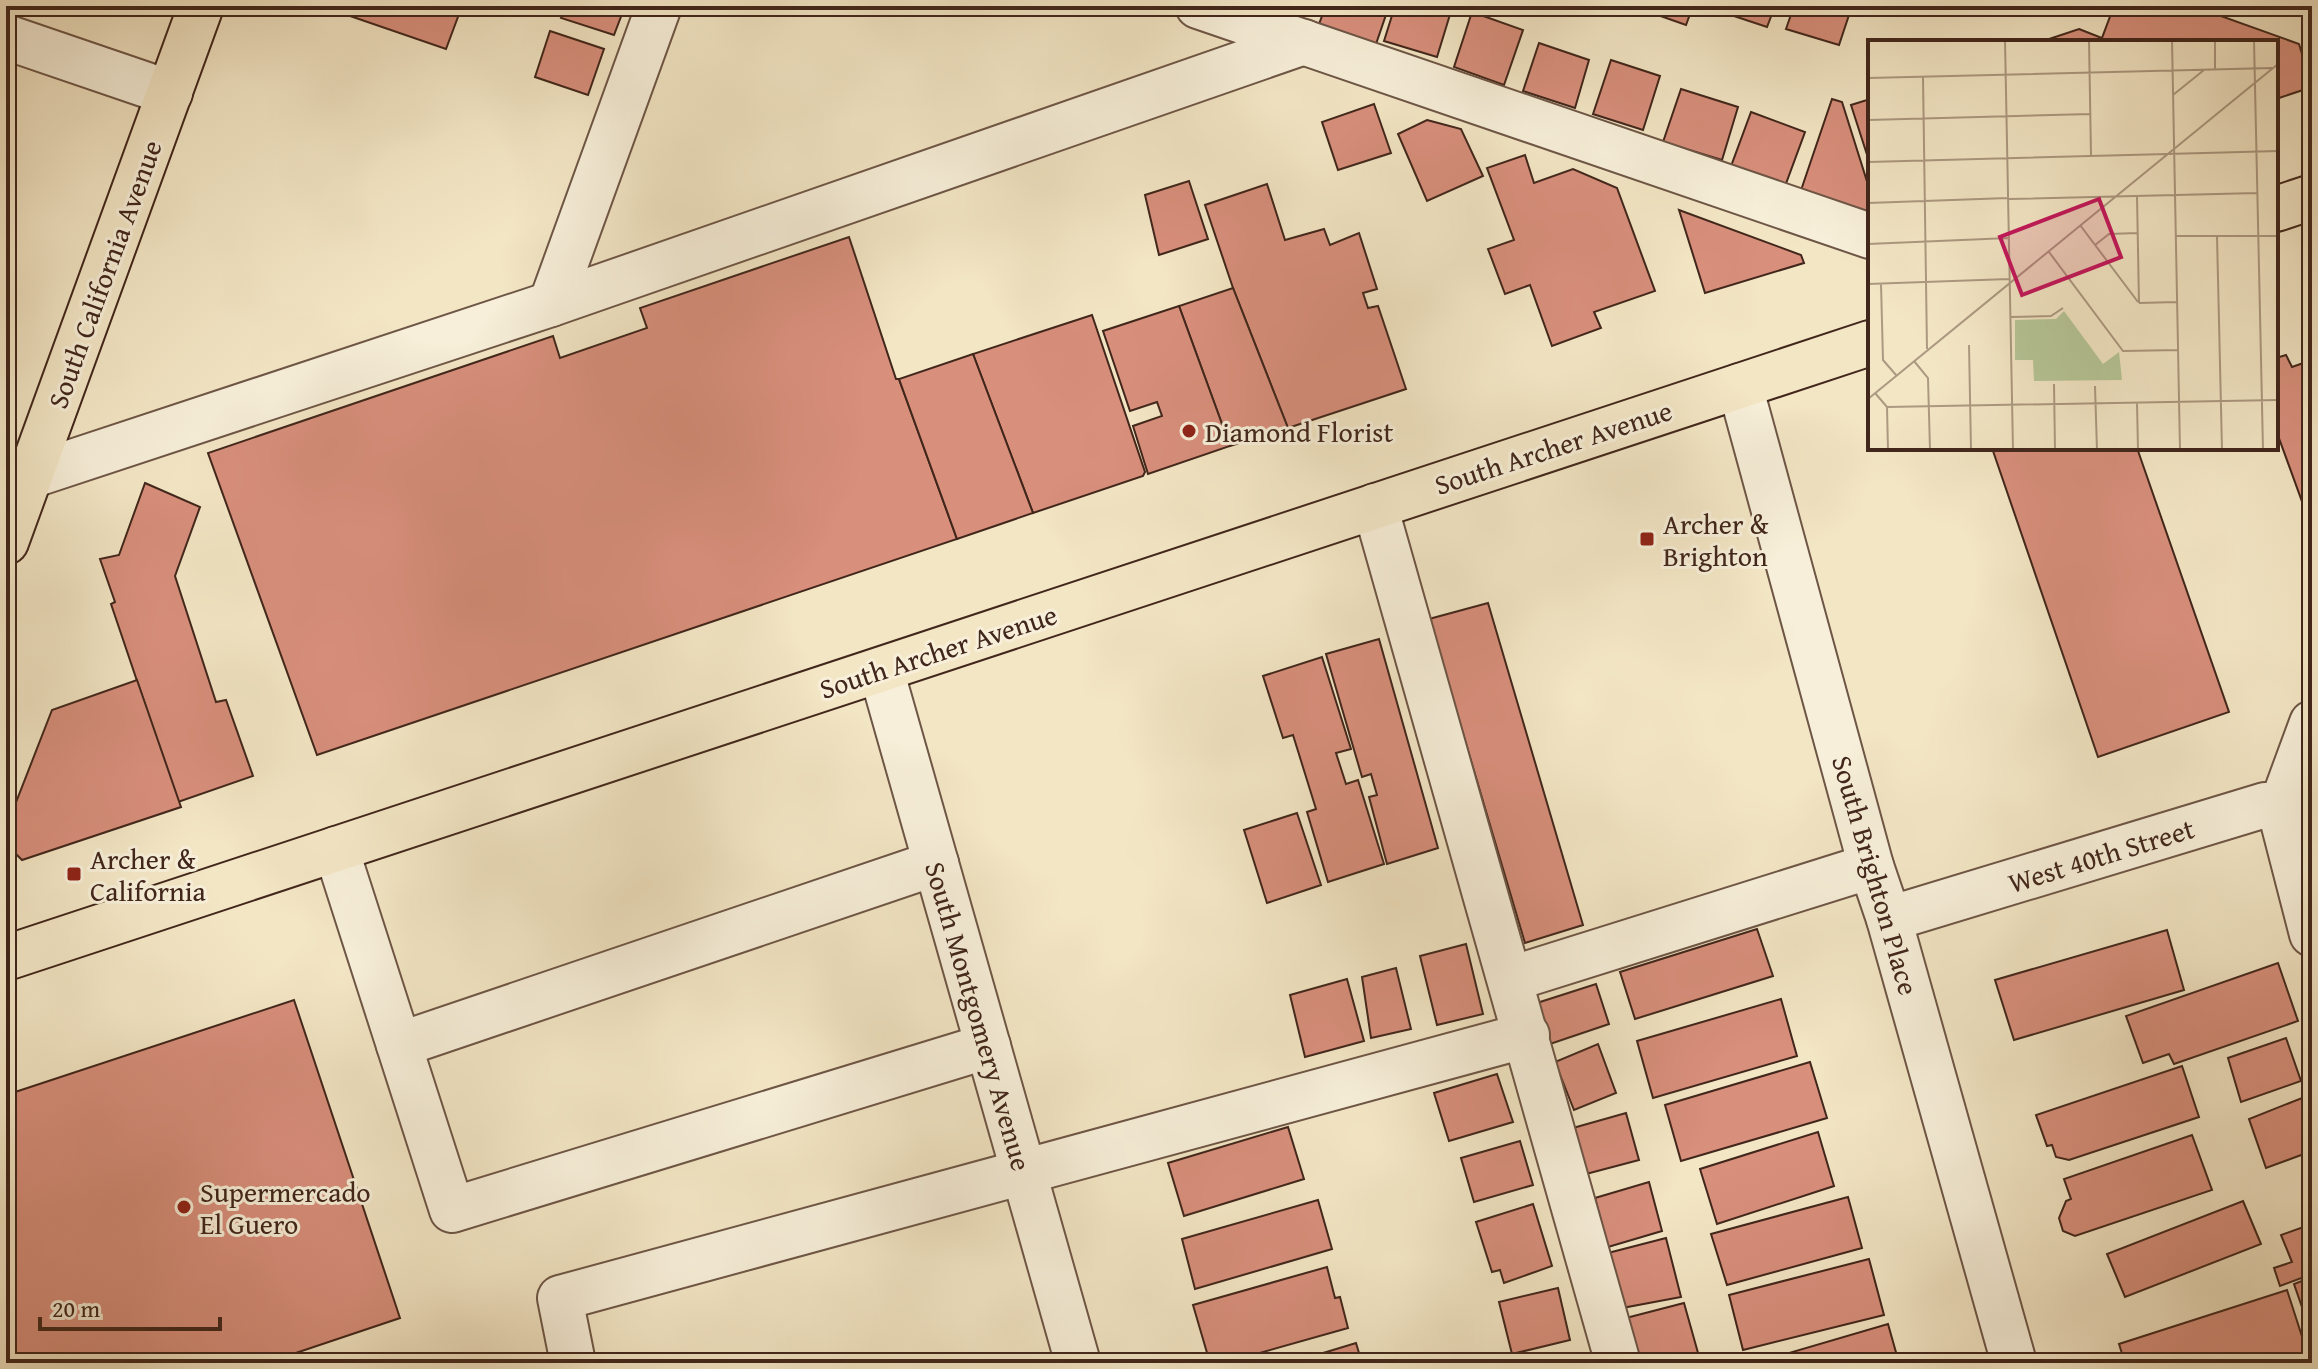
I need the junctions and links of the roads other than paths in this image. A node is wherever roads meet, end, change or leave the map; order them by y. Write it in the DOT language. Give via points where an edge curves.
graph roads {
  1 [pos="201,6"];
  2 [pos="659,6"];
  3 [pos="1198,6"];
  4 [pos="6,37"];
  5 [pos="1304,42"];
  6 [pos="170,93"];
  7 [pos="2312,197"];
  8 [pos="2278,208"];
  9 [pos="1868,235"];
  10 [pos="551,304"];
  11 [pos="1868,344"];
  12 [pos="1740,386"];
  13 [pos="30,476"];
  14 [pos="1375,506"];
  15 [pos="6,542"];
  16 [pos="881,670"];
  17 [pos="2312,723"];
  18 [pos="2296,816"];
  19 [pos="336,849"];
  20 [pos="936,863"];
  21 [pos="1871,866"];
  22 [pos="1889,919"];
  23 [pos="2312,934"];
  24 [pos="6,958"];
  25 [pos="1511,979"];
  26 [pos="1527,1035"];
  27 [pos="399,1045"];
  28 [pos="988,1046"];
  29 [pos="1024,1172"];
  30 [pos="573,1363"];
  31 [pos="1078,1363"];
  32 [pos="1618,1363"];
  33 [pos="2014,1363"];
  1 -- 6 [label="main road, South California Avenue"];
  2 -- 10 [label="street"];
  3 -- 5 [label="street"];
  4 -- 6 [label="street"];
  5 -- 9 [label="street"];
  5 -- 10 [label="street"];
  6 -- 13 [label="main road, South California Avenue"];
  7 -- 8 [label="main road"];
  10 -- 13 [label="street"];
  11 -- 12 [label="main road, South Archer Avenue"];
  12 -- 14 [label="main road, South Archer Avenue"];
  12 -- 21 [label="street, South Brighton Place"];
  13 -- 15 [label="main road, South California Avenue"];
  14 -- 16 [label="main road, South Archer Avenue"];
  14 -- 25 [label="street"];
  16 -- 19 [label="main road, South Archer Avenue"];
  16 -- 20 [label="street, South Montgomery Avenue"];
  17 -- 18 [label="street"];
  18 -- 22 [label="street, West 40th Street" via="2265,805"];
  18 -- 23 [label="street"];
  19 -- 24 [label="main road, South Archer Avenue"];
  19 -- 27 [label="street"];
  20 -- 27 [label="street"];
  20 -- 28 [label="street, South Montgomery Avenue"];
  21 -- 22 [label="street, South Brighton Place"];
  21 -- 25 [label="street"];
  22 -- 33 [label="street, South Brighton Place"];
  25 -- 26 [label="street"];
  26 -- 29 [label="street"];
  26 -- 32 [label="street"];
  27 -- 28 [label="street" via="452,1210"];
  28 -- 29 [label="street, South Montgomery Avenue"];
  29 -- 30 [label="street" via="560,1298"];
  29 -- 31 [label="street, South Montgomery Avenue"];
}
